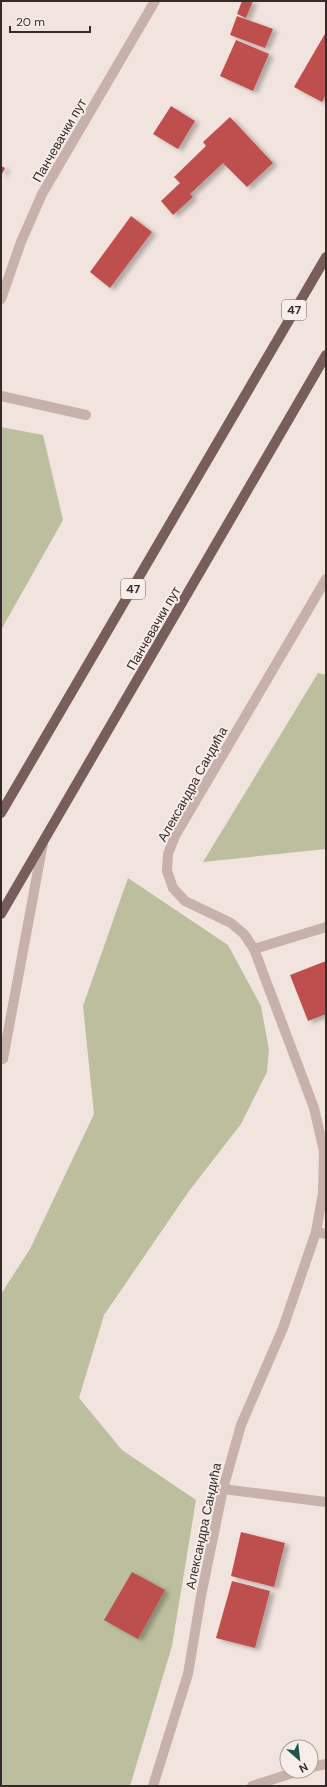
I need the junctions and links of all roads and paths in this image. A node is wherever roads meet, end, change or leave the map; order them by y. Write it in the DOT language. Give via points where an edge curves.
graph roads {
  1 [pos="155,1"];
  2 [pos="326,257"];
  3 [pos="1,299"];
  4 [pos="326,355"];
  5 [pos="1,396"];
  6 [pos="86,415"];
  7 [pos="326,579"];
  8 [pos="1,813"];
  9 [pos="43,843"];
  10 [pos="1,914"];
  11 [pos="326,927"];
  12 [pos="254,948"];
  13 [pos="2,1059"];
  14 [pos="321,1233"];
  15 [pos="222,1488"];
  16 [pos="326,1502"];
  17 [pos="279,1777"];
  18 [pos="153,1786"];
  19 [pos="252,1786"];
  1 -- 3 [label="street, Панчевачки пут" via="42,194 21,242"];
  2 -- 8 [label="main road, 47"];
  4 -- 9 [label="main road, Панчевачки пут"];
  5 -- 6 [label="street"];
  7 -- 12 [label="street, Александра Сандића" via="175,836 168,854 167,872 173,888 185,901 231,923 244,934"];
  9 -- 10 [label="main road, Панчевачки пут"];
  9 -- 13 [label="street"];
  11 -- 12 [label="street"];
  12 -- 14 [label="street, Александра Сандића" via="314,1108 324,1151"];
  14 -- 15 [label="street, Александра Сандића" via="241,1425"];
  15 -- 16 [label="street"];
  15 -- 18 [label="street, Александра Сандића" via="188,1674"];
  17 -- 19 [label="street"];
}
